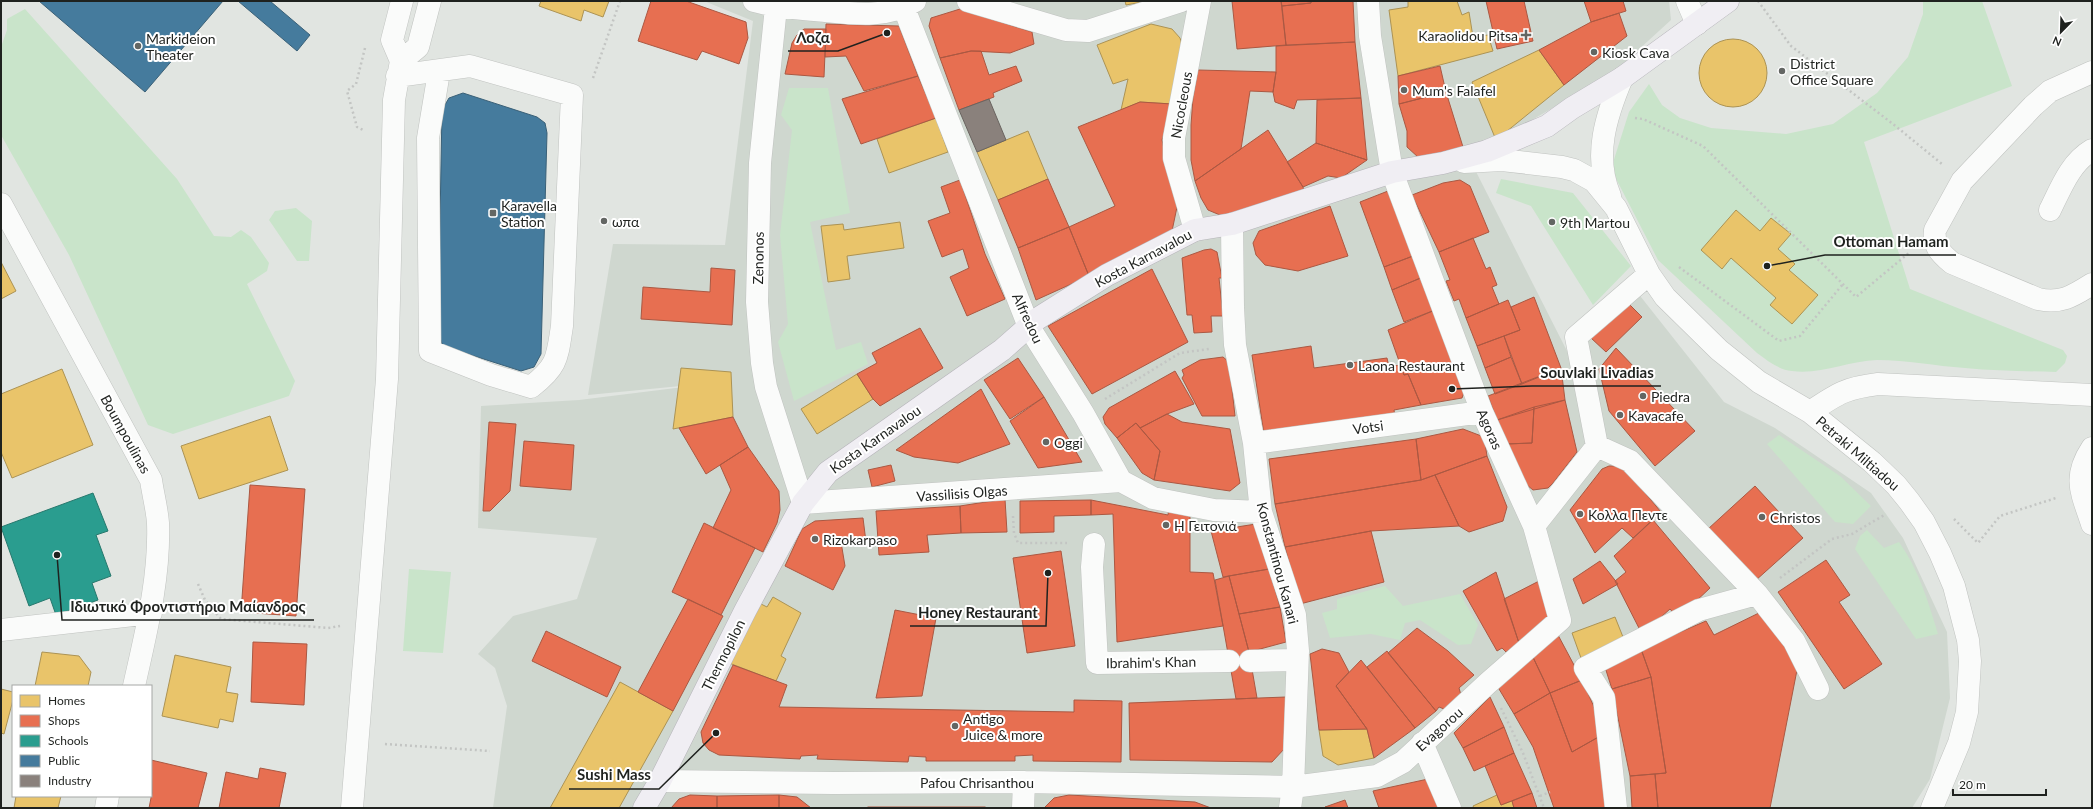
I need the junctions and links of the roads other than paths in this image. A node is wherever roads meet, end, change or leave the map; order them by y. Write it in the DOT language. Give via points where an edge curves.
graph roads {
  1 [pos="402,1"];
  2 [pos="430,1"];
  3 [pos="754,1"];
  4 [pos="968,1"];
  5 [pos="1181,1"];
  6 [pos="1200,1"];
  7 [pos="1368,1"];
  8 [pos="1687,1"];
  9 [pos="1728,1"];
  10 [pos="909,4"];
  11 [pos="776,7"];
  12 [pos="1697,24"];
  13 [pos="399,69"];
  14 [pos="439,72"];
  15 [pos="2092,72"];
  16 [pos="1622,78"];
  17 [pos="2092,150"];
  18 [pos="1443,163"];
  19 [pos="1392,172"];
  20 [pos="1,204"];
  21 [pos="1616,208"];
  22 [pos="2050,210"];
  23 [pos="1232,224"];
  24 [pos="1194,230"];
  25 [pos="1649,274"];
  26 [pos="2092,284"];
  27 [pos="1029,327"];
  28 [pos="2092,395"];
  29 [pos="1482,412"];
  30 [pos="1810,412"];
  31 [pos="1254,443"];
  32 [pos="1597,446"];
  33 [pos="2092,448"];
  34 [pos="1121,481"];
  35 [pos="803,503"];
  36 [pos="1261,512"];
  37 [pos="2092,524"];
  38 [pos="1534,526"];
  39 [pos="1094,544"];
  40 [pos="1758,594"];
  41 [pos="151,613"];
  42 [pos="1560,620"];
  43 [pos="1,630"];
  44 [pos="1297,660"];
  45 [pos="134,685"];
  46 [pos="1818,689"];
  47 [pos="1422,743"];
  48 [pos="660,781"];
  49 [pos="1024,782"];
  50 [pos="1293,787"];
  51 [pos="108,797"];
  52 [pos="106,808"];
  53 [pos="352,808"];
  54 [pos="644,808"];
  55 [pos="1023,808"];
  56 [pos="1290,808"];
  57 [pos="1450,808"];
  58 [pos="1616,808"];
  59 [pos="1932,808"];
  1 -- 13 [label="street" via="392,40"];
  2 -- 13 [label="street" via="418,47"];
  3 -- 11 [label="street"];
  4 -- 5 [label="street" via="1066,30 1088,31"];
  6 -- 24 [label="street, Nicocleous" via="1174,138 1174,158"];
  7 -- 19 [label="street, Agoras" via="1370,36"];
  8 -- 12 [label="street"];
  9 -- 12 [label="main road, Kosta Karnavalou"];
  10 -- 11 [label="street" via="877,14"];
  10 -- 27 [label="street, Alfredou"];
  11 -- 35 [label="street, Zenonos" via="760,163 757,302 766,386"];
  12 -- 16 [label="main road, Kosta Karnavalou"];
  13 -- 14 [label="street"];
  13 -- 53 [label="street" via="394,100 387,379"];
  14 -- 14 [label="street" via="428,138 430,351 491,375 531,387 553,367 562,326 572,95 470,66"];
  15 -- 26 [label="street" via="2050,91 1962,181 1935,230 1934,238 1941,254 1952,263 2038,299 2052,302 2064,299"];
  16 -- 18 [label="main road, Kosta Karnavalou" via="1547,126 1487,151"];
  16 -- 21 [label="street" via="1607,117 1600,158 1604,181"];
  17 -- 22 [label="street" via="2074,165"];
  18 -- 19 [label="main road, Kosta Karnavalou"];
  18 -- 21 [label="street, Petraki Miltiadou" via="1502,160 1574,170 1594,181"];
  19 -- 23 [label="main road, Kosta Karnavalou"];
  19 -- 29 [label="street, Agoras"];
  20 -- 41 [label="street, Boumpoulinas" via="151,480 158,522 157,564"];
  21 -- 25 [label="street, Petraki Miltiadou"];
  23 -- 24 [label="main road, Kosta Karnavalou"];
  23 -- 31 [label="street, Konstantinou Kanari" via="1235,345"];
  24 -- 27 [label="main road, Kosta Karnavalou" via="1107,275 1037,319"];
  25 -- 30 [label="street, Petraki Miltiadou" via="1665,297 1719,350 1759,382"];
  25 -- 32 [label="street" via="1576,337"];
  27 -- 34 [label="street, Alfredou" via="1083,412"];
  27 -- 35 [label="main road, Kosta Karnavalou" via="1002,350 828,472"];
  28 -- 30 [label="street" via="1878,384 1858,386 1839,392"];
  29 -- 31 [label="street, Votsi"];
  29 -- 38 [label="street, Agoras"];
  30 -- 59 [label="street, Petraki Miltiadou" via="1872,462 1909,501 1924,522 1956,592 1968,647 1968,712 1959,743"];
  31 -- 36 [label="street, Konstantinou Kanari"];
  32 -- 38 [label="street"];
  32 -- 40 [label="street" via="1630,461"];
  33 -- 37 [label="street" via="2080,473 2081,489"];
  34 -- 35 [label="street, Vassilisis Olgas"];
  34 -- 36 [label="street" via="1153,498 1214,510"];
  35 -- 48 [label="main road, Thermopilon" via="745,611"];
  36 -- 44 [label="street, Konstantinou Kanari" via="1295,615"];
  38 -- 42 [label="street, Agoras"];
  39 -- 44 [label="street, Ibrahim's Khan" via="1092,567 1097,663"];
  40 -- 46 [label="street" via="1794,641"];
  40 -- 58 [label="street" via="1699,610 1586,668 1604,698"];
  41 -- 43 [label="street"];
  41 -- 45 [label="street, Boumpoulinas"];
  42 -- 47 [label="street, Evagorou"];
  44 -- 50 [label="street, Konstantinou Kanari"];
  47 -- 50 [label="street, Evagorou" via="1402,762 1377,776"];
  47 -- 57 [label="street"];
  48 -- 49 [label="street, Pafou Chrisanthou"];
  48 -- 54 [label="main road, Thermopilon"];
  49 -- 50 [label="street, Pafou Chrisanthou"];
  49 -- 55 [label="street"];
  50 -- 56 [label="street, Konstantinou Kanari"];
  51 -- 52 [label="street"];
}
